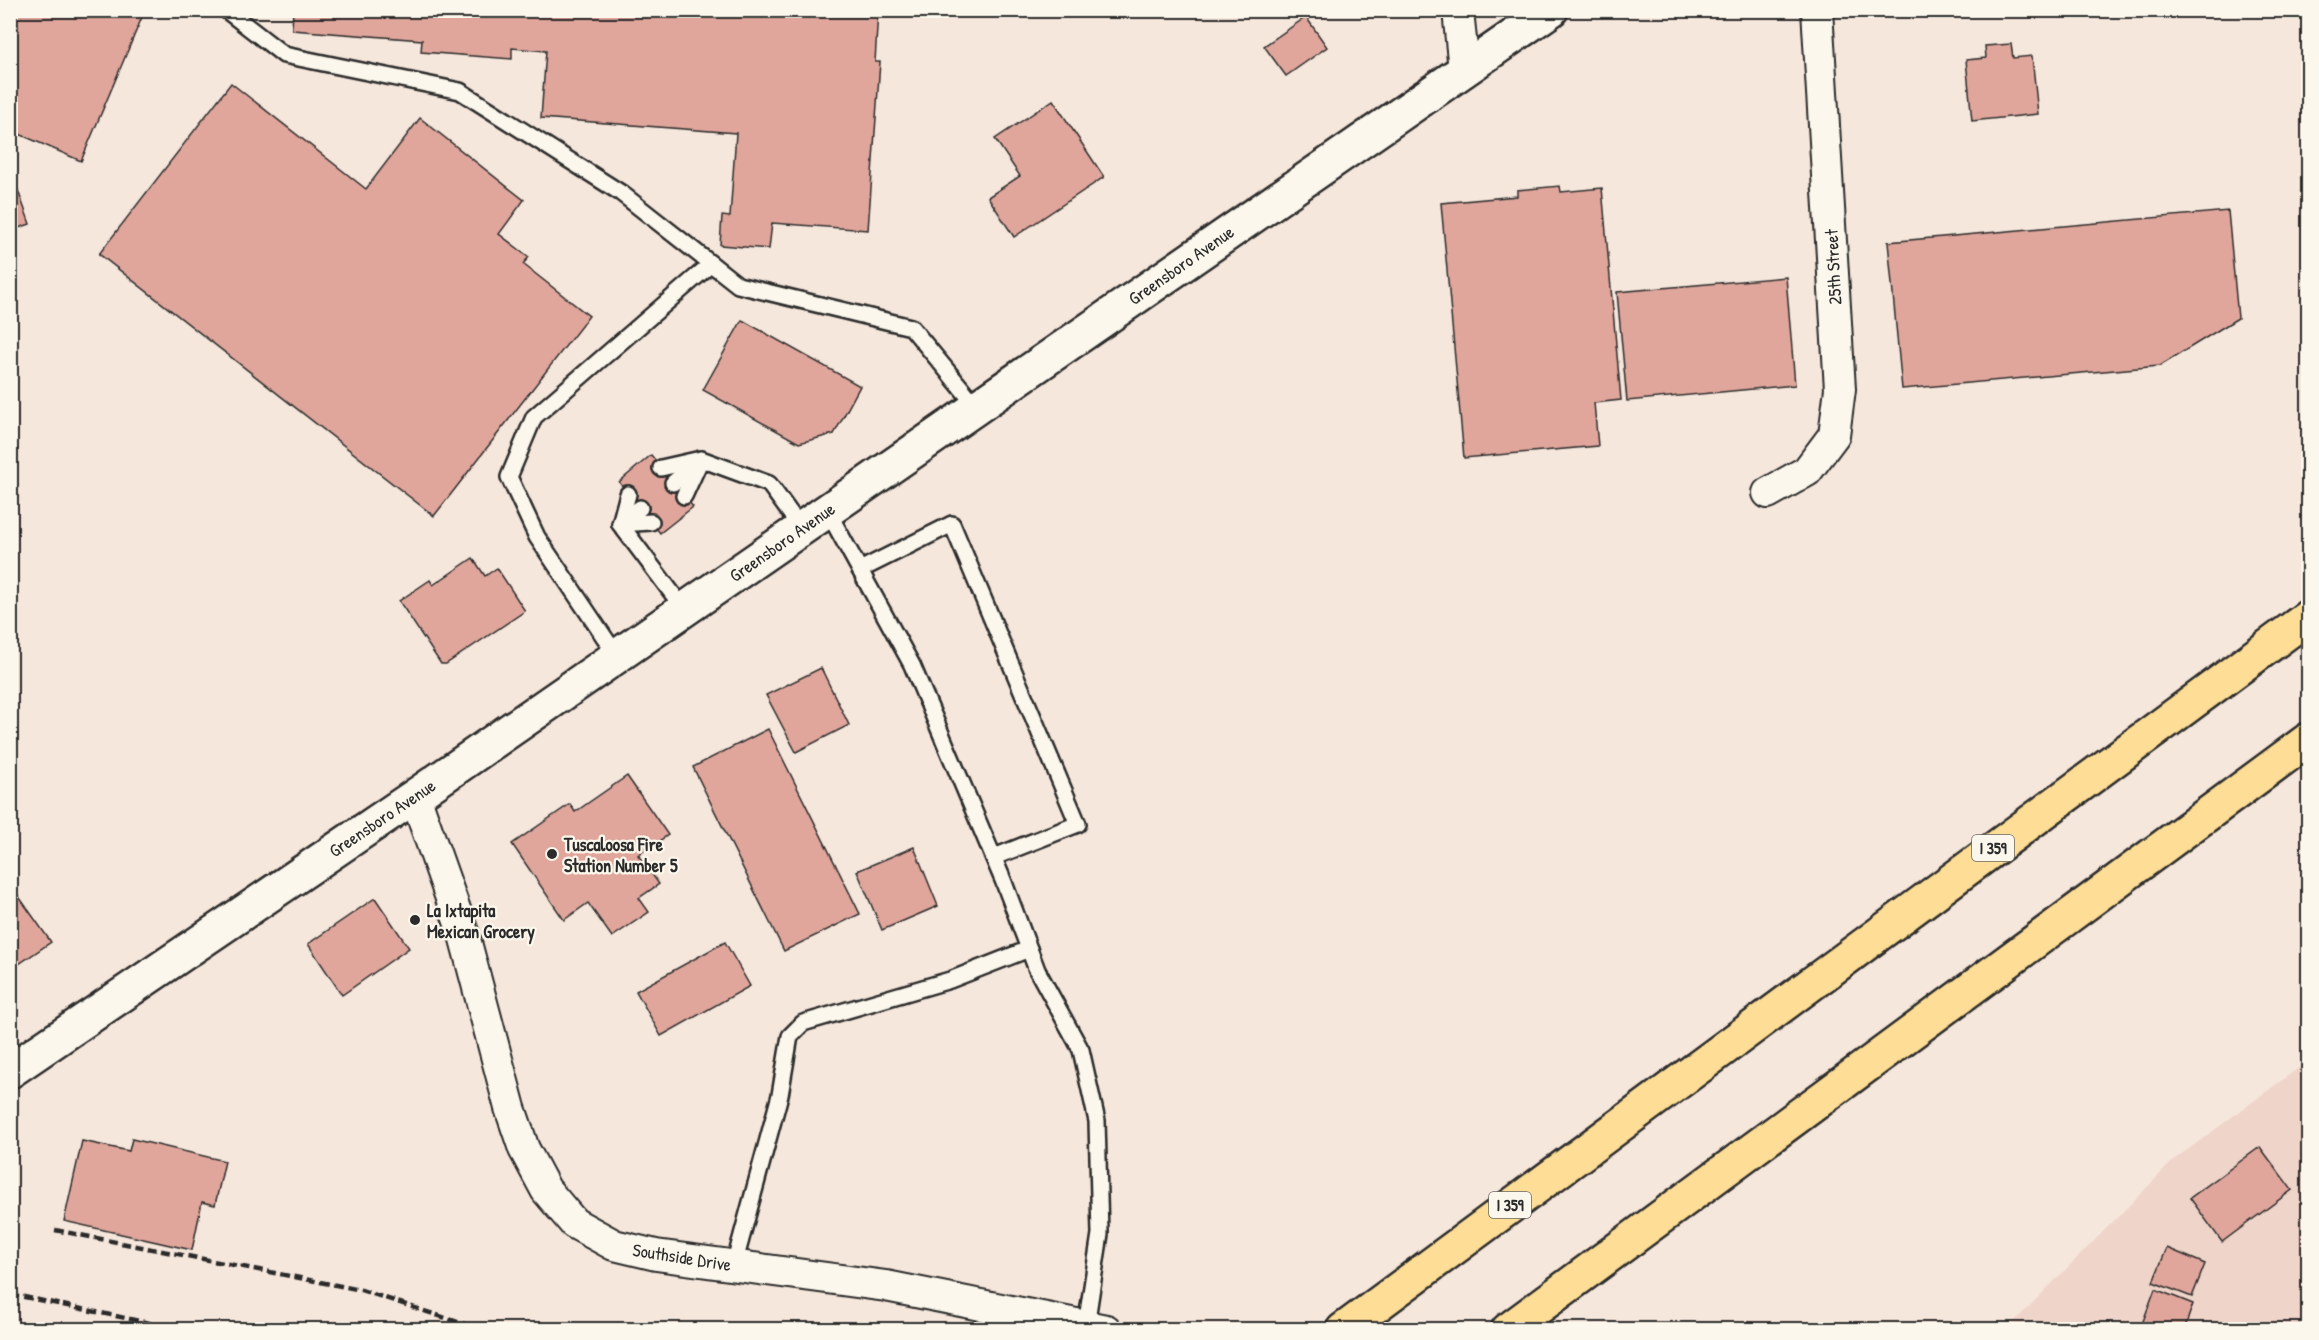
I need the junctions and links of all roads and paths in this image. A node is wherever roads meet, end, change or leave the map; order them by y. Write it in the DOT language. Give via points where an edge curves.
graph roads {
  1 [pos="226,10"];
  2 [pos="1458,10"];
  3 [pos="1551,10"];
  4 [pos="1817,10"];
  5 [pos="1464,70"];
  6 [pos="711,264"];
  7 [pos="977,407"];
  8 [pos="700,459"];
  9 [pos="661,468"];
  10 [pos="673,483"];
  11 [pos="1768,493"];
  12 [pos="628,494"];
  13 [pos="684,496"];
  14 [pos="640,508"];
  15 [pos="814,519"];
  16 [pos="651,522"];
  17 [pos="620,524"];
  18 [pos="860,570"];
  19 [pos="684,609"];
  20 [pos="2308,617"];
  21 [pos="617,656"];
  22 [pos="2308,740"];
  23 [pos="415,796"];
  24 [pos="994,857"];
  25 [pos="1029,949"];
  26 [pos="10,1071"];
  27 [pos="734,1265"];
  28 [pos="1096,1328"];
  29 [pos="1342,1329"];
  30 [pos="1508,1329"];
  1 -- 6 [label="lane" via="284,55 460,91 621,193"];
  2 -- 5 [label="street"];
  3 -- 5 [label="main road, Greensboro Avenue"];
  4 -- 11 [label="street, 25th Street" via="1840,389 1834,435 1807,471"];
  5 -- 7 [label="main road, Greensboro Avenue"];
  6 -- 7 [label="lane" via="738,285 911,327"];
  6 -- 21 [label="lane" via="534,417 509,477 537,537"];
  7 -- 15 [label="main road, Greensboro Avenue"];
  8 -- 9 [label="lane"];
  8 -- 10 [label="lane"];
  8 -- 13 [label="lane"];
  8 -- 15 [label="lane" via="769,484"];
  12 -- 17 [label="lane"];
  14 -- 17 [label="lane"];
  15 -- 18 [label="lane"];
  15 -- 19 [label="main road, Greensboro Avenue"];
  16 -- 17 [label="lane"];
  17 -- 19 [label="lane"];
  18 -- 24 [label="lane" via="912,665"];
  18 -- 24 [label="lane" via="951,524 1078,824"];
  19 -- 21 [label="main road, Greensboro Avenue"];
  20 -- 29 [label="highway, I 359"];
  21 -- 23 [label="main road, Greensboro Avenue"];
  22 -- 30 [label="highway"];
  23 -- 26 [label="main road, Greensboro Avenue"];
  23 -- 27 [label="street, Southside Drive" via="464,935 510,1108 524,1149 546,1190 574,1223 614,1245"];
  24 -- 25 [label="lane"];
  25 -- 27 [label="lane" via="950,980 803,1023 790,1036 780,1095"];
  25 -- 28 [label="lane" via="1081,1050 1097,1121 1100,1234"];
  27 -- 28 [label="street, Southside Drive" via="886,1286"];
}
